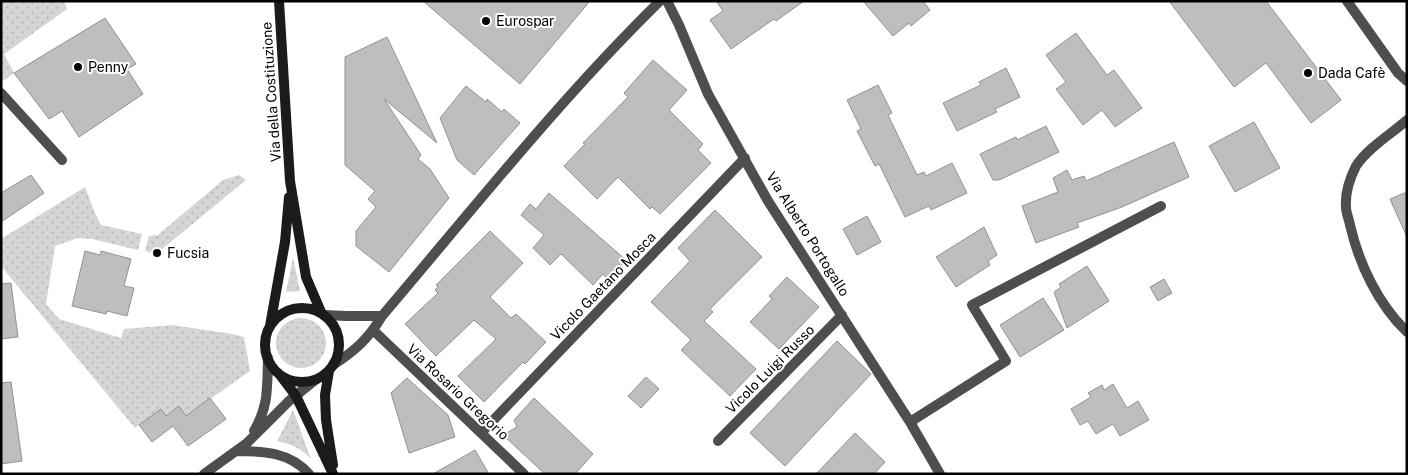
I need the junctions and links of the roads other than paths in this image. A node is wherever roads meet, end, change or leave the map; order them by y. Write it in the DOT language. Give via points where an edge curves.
graph roads {
  1 [pos="278,1"];
  2 [pos="660,1"];
  3 [pos="667,1"];
  4 [pos="1347,1"];
  5 [pos="1407,81"];
  6 [pos="1,93"];
  7 [pos="1407,120"];
  8 [pos="745,158"];
  9 [pos="62,160"];
  10 [pos="290,181"];
  11 [pos="1161,206"];
  12 [pos="322,314"];
  13 [pos="842,315"];
  14 [pos="382,316"];
  15 [pos="269,328"];
  16 [pos="373,330"];
  17 [pos="1407,332"];
  18 [pos="268,358"];
  19 [pos="331,368"];
  20 [pos="277,372"];
  21 [pos="315,380"];
  22 [pos="296,396"];
  23 [pos="910,422"];
  24 [pos="481,433"];
  25 [pos="718,441"];
  26 [pos="247,443"];
  27 [pos="237,451"];
  28 [pos="204,474"];
  29 [pos="309,474"];
  30 [pos="334,474"];
  31 [pos="524,474"];
  32 [pos="940,474"];
  1 -- 10 [label="main road, Via della Costituzione"];
  2 -- 14 [label="street" via="543,125"];
  3 -- 8 [label="street, Via Alberto Portogallo" via="708,94"];
  4 -- 5 [label="street"];
  6 -- 9 [label="street"];
  7 -- 17 [label="street" via="1370,150 1356,166 1348,186 1346,207 1355,246 1368,276"];
  8 -- 13 [label="street, Via Alberto Portogallo" via="768,200"];
  8 -- 24 [label="street, Vicolo Gaetano Mosca"];
  10 -- 12 [label="main road" via="306,277"];
  10 -- 15 [label="main road" via="285,242"];
  11 -- 23 [label="street" via="972,305 1006,361"];
  12 -- 14 [label="street"];
  12 -- 15 [label="main road" via="311,309 292,309 275,319"];
  12 -- 19 [label="main road" via="338,333 340,344"];
  13 -- 23 [label="street, Via Alberto Portogallo"];
  13 -- 25 [label="street, Vicolo Luigi Russo"];
  14 -- 16 [label="street"];
  15 -- 18 [label="main road" via="265,349"];
  16 -- 19 [label="street" via="353,352"];
  16 -- 24 [label="street, Via Rosario Gregorio"];
  18 -- 20 [label="main road"];
  18 -- 26 [label="street" via="267,400"];
  19 -- 21 [label="main road"];
  19 -- 30 [label="main road" via="325,395"];
  20 -- 21 [label="main road" via="295,381"];
  20 -- 22 [label="main road"];
  21 -- 22 [label="street"];
  22 -- 26 [label="street"];
  22 -- 30 [label="main road"];
  23 -- 32 [label="street, Via Alberto Portogallo"];
  24 -- 31 [label="street, Via Rosario Gregorio"];
  26 -- 27 [label="street"];
  27 -- 28 [label="street"];
  27 -- 29 [label="street" via="282,455"];
}
